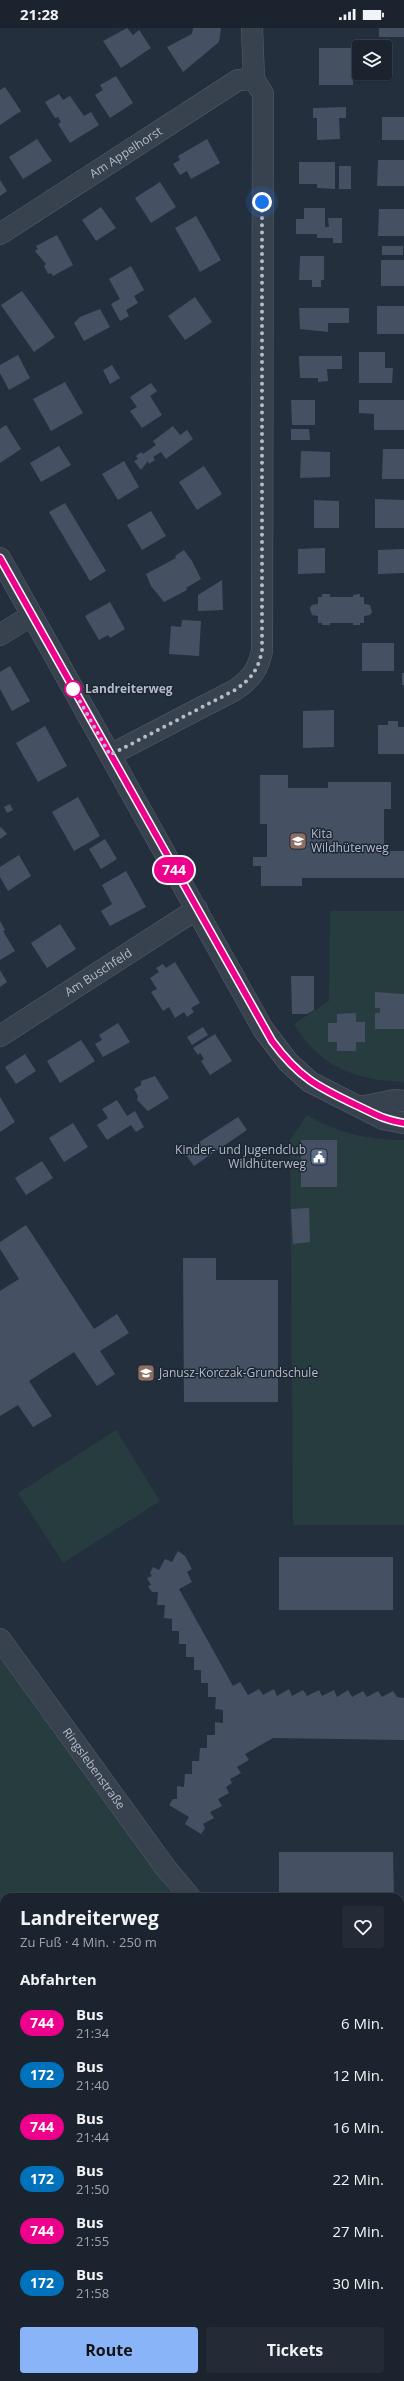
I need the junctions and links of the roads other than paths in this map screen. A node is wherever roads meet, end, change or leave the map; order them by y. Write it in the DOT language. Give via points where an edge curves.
graph roads {
  1 [pos="252,28"];
  2 [pos="254,79"];
  3 [pos="0,234"];
  4 [pos="0,558"];
  5 [pos="32,615"];
  6 [pos="0,635"];
  7 [pos="110,755"];
  8 [pos="197,909"];
  9 [pos="0,1036"];
  10 [pos="404,1101"];
  11 [pos="360,1107"];
  12 [pos="404,1123"];
  13 [pos="0,1639"];
  14 [pos="187,1893"];
  1 -- 2 [label="street"];
  2 -- 3 [label="street, Am Appelhorst" via="238,80"];
  2 -- 7 [label="street" via="263,94 262,651 258,668 249,681"];
  4 -- 5 [label="street"];
  5 -- 6 [label="street"];
  5 -- 7 [label="street"];
  7 -- 8 [label="street"];
  8 -- 9 [label="street, Am Buschfeld"];
  8 -- 11 [label="street" via="264,1029 288,1062 310,1082"];
  10 -- 11 [label="street" via="395,1100"];
  11 -- 12 [label="street" via="383,1119"];
  13 -- 14 [label="street, Ringslebenstraße" via="165,1867"];
}
